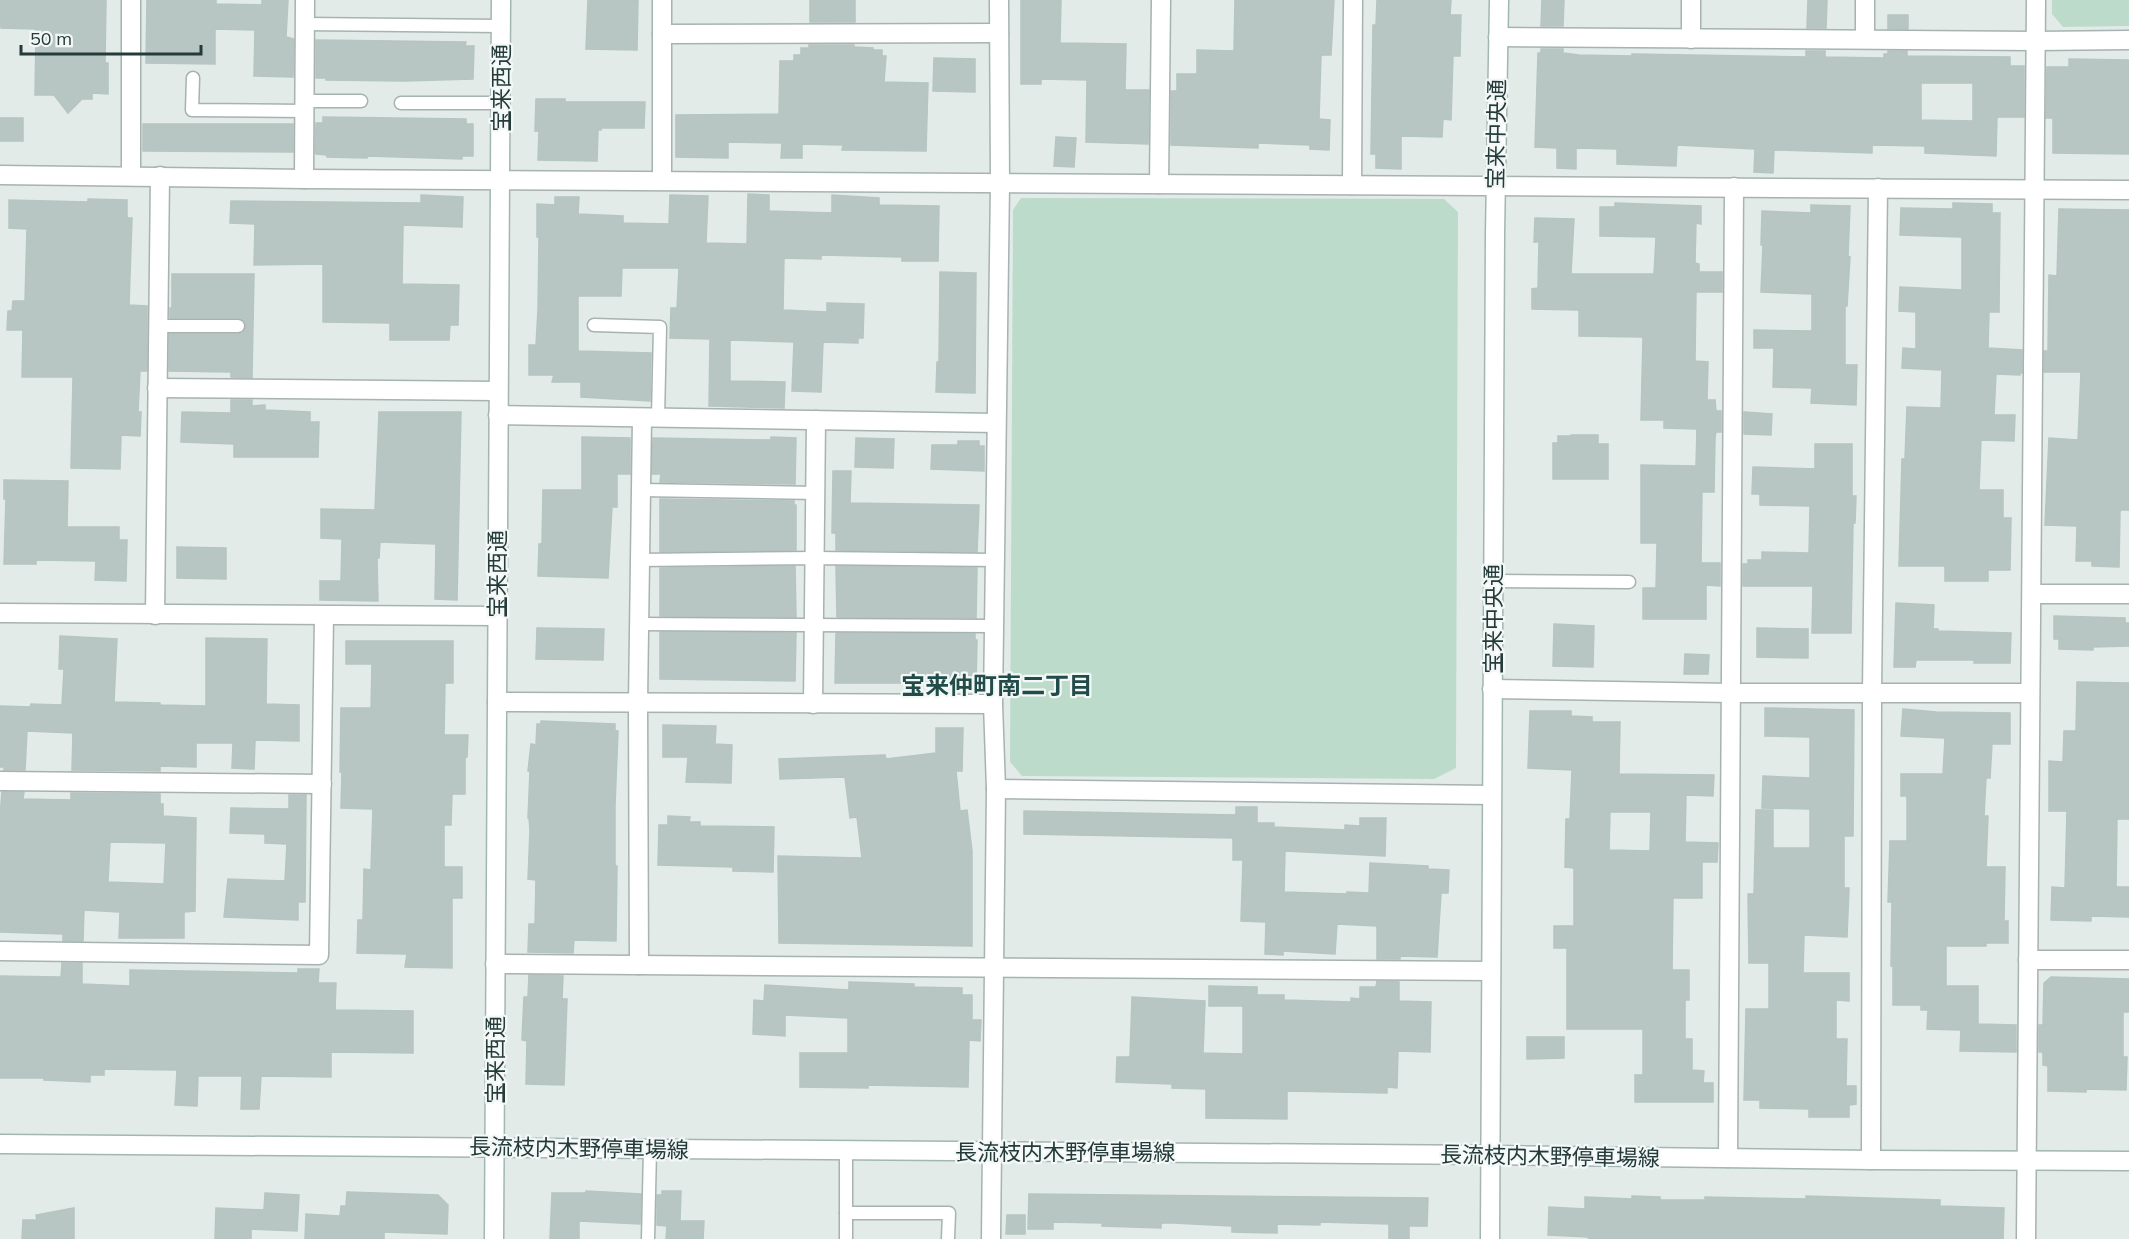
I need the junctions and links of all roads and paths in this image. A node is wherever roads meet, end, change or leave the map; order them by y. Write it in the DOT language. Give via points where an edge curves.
graph roads {
  1 [pos="131,0"];
  2 [pos="305,0"];
  3 [pos="501,0"];
  4 [pos="662,0"];
  5 [pos="999,0"];
  6 [pos="1161,0"];
  7 [pos="1353,0"];
  8 [pos="1499,0"];
  9 [pos="1691,0"];
  10 [pos="1865,0"];
  11 [pos="2036,0"];
  12 [pos="305,24"];
  13 [pos="501,26"];
  14 [pos="999,33"];
  15 [pos="662,34"];
  16 [pos="1498,37"];
  17 [pos="1691,39"];
  18 [pos="1865,39"];
  19 [pos="2129,40"];
  20 [pos="2036,41"];
  21 [pos="193,78"];
  22 [pos="361,101"];
  23 [pos="401,103"];
  24 [pos="501,104"];
  25 [pos="305,106"];
  26 [pos="0,175"];
  27 [pos="131,176"];
  28 [pos="160,176"];
  29 [pos="304,179"];
  30 [pos="500,179"];
  31 [pos="662,180"];
  32 [pos="1000,183"];
  33 [pos="1159,184"];
  34 [pos="1352,184"];
  35 [pos="1495,187"];
  36 [pos="1734,187"];
  37 [pos="1878,188"];
  38 [pos="2034,189"];
  39 [pos="2129,190"];
  40 [pos="594,325"];
  41 [pos="158,326"];
  42 [pos="238,326"];
  43 [pos="157,388"];
  44 [pos="498,391"];
  45 [pos="498,416"];
  46 [pos="650,418"];
  47 [pos="816,420"];
  48 [pos="996,423"];
  49 [pos="641,489"];
  50 [pos="815,493"];
  51 [pos="815,558"];
  52 [pos="640,560"];
  53 [pos="994,560"];
  54 [pos="1493,581"];
  55 [pos="1629,582"];
  56 [pos="2032,594"];
  57 [pos="2129,594"];
  58 [pos="0,613"];
  59 [pos="155,615"];
  60 [pos="324,616"];
  61 [pos="498,616"];
  62 [pos="639,624"];
  63 [pos="814,626"];
  64 [pos="994,626"];
  65 [pos="1492,688"];
  66 [pos="1872,692"];
  67 [pos="1732,693"];
  68 [pos="2030,693"];
  69 [pos="497,702"];
  70 [pos="638,703"];
  71 [pos="813,704"];
  72 [pos="993,704"];
  73 [pos="0,781"];
  74 [pos="321,784"];
  75 [pos="996,789"];
  76 [pos="1491,795"];
  77 [pos="0,951"];
  78 [pos="2028,960"];
  79 [pos="2129,960"];
  80 [pos="495,964"];
  81 [pos="639,965"];
  82 [pos="993,968"];
  83 [pos="1490,971"];
  84 [pos="0,1144"];
  85 [pos="496,1148"];
  86 [pos="650,1149"];
  87 [pos="846,1151"];
  88 [pos="992,1152"];
  89 [pos="1491,1155"];
  90 [pos="1728,1158"];
  91 [pos="1871,1160"];
  92 [pos="2025,1160"];
  93 [pos="2129,1161"];
  94 [pos="846,1213"];
  95 [pos="494,1239"];
  96 [pos="648,1239"];
  97 [pos="846,1239"];
  98 [pos="948,1239"];
  99 [pos="991,1239"];
  100 [pos="1490,1239"];
  101 [pos="2026,1239"];
  1 -- 27 [label="street"];
  2 -- 12 [label="street"];
  3 -- 13 [label="street, 宝来西通"];
  4 -- 15 [label="street"];
  5 -- 14 [label="street"];
  6 -- 33 [label="street"];
  7 -- 34 [label="street"];
  8 -- 16 [label="street, 宝来中央通"];
  9 -- 17 [label="street"];
  10 -- 18 [label="street"];
  11 -- 20 [label="street"];
  12 -- 13 [label="lane"];
  12 -- 25 [label="street"];
  13 -- 24 [label="street, 宝来西通"];
  14 -- 15 [label="street"];
  14 -- 32 [label="street"];
  15 -- 31 [label="street"];
  16 -- 17 [label="street"];
  16 -- 35 [label="street, 宝来中央通"];
  17 -- 18 [label="street"];
  18 -- 20 [label="street"];
  19 -- 20 [label="street"];
  20 -- 38 [label="street"];
  21 -- 25 [label="lane" via="192,110"];
  22 -- 25 [label="lane"];
  23 -- 24 [label="lane"];
  24 -- 30 [label="street, 宝来西通"];
  25 -- 29 [label="street"];
  26 -- 27 [label="street"];
  27 -- 28 [label="street"];
  28 -- 29 [label="street"];
  28 -- 41 [label="street"];
  29 -- 30 [label="street"];
  30 -- 31 [label="street"];
  30 -- 44 [label="street, 宝来西通"];
  31 -- 32 [label="street"];
  32 -- 33 [label="street"];
  32 -- 48 [label="street"];
  33 -- 34 [label="street"];
  34 -- 35 [label="street"];
  35 -- 36 [label="street"];
  35 -- 54 [label="street, 宝来中央通"];
  36 -- 37 [label="street"];
  36 -- 67 [label="street"];
  37 -- 38 [label="street"];
  37 -- 66 [label="street"];
  38 -- 39 [label="street"];
  38 -- 56 [label="street"];
  40 -- 46 [label="lane" via="660,327"];
  41 -- 42 [label="lane"];
  41 -- 43 [label="street"];
  43 -- 44 [label="street"];
  43 -- 59 [label="street"];
  44 -- 45 [label="street, 宝来西通"];
  45 -- 46 [label="street"];
  45 -- 61 [label="street, 宝来西通"];
  46 -- 47 [label="street"];
  46 -- 49 [label="street"];
  47 -- 48 [label="street"];
  47 -- 50 [label="street"];
  48 -- 53 [label="street"];
  49 -- 50 [label="lane"];
  49 -- 52 [label="street"];
  50 -- 51 [label="street"];
  51 -- 52 [label="lane"];
  51 -- 53 [label="lane"];
  51 -- 63 [label="street"];
  52 -- 62 [label="street"];
  53 -- 64 [label="street"];
  54 -- 55 [label="lane"];
  54 -- 65 [label="street, 宝来中央通"];
  56 -- 57 [label="street"];
  56 -- 68 [label="street"];
  58 -- 59 [label="street"];
  59 -- 60 [label="street"];
  60 -- 61 [label="street"];
  60 -- 74 [label="street"];
  61 -- 69 [label="street, 宝来西通"];
  62 -- 63 [label="lane"];
  62 -- 70 [label="street"];
  63 -- 64 [label="lane"];
  63 -- 71 [label="street"];
  64 -- 72 [label="street"];
  65 -- 67 [label="street"];
  65 -- 76 [label="street, 宝来中央通"];
  66 -- 67 [label="street"];
  66 -- 68 [label="street"];
  66 -- 91 [label="street"];
  67 -- 90 [label="street"];
  68 -- 78 [label="street"];
  69 -- 70 [label="street"];
  69 -- 80 [label="street, 宝来西通"];
  70 -- 71 [label="street"];
  70 -- 81 [label="street"];
  71 -- 72 [label="street"];
  72 -- 75 [label="street"];
  73 -- 74 [label="street"];
  74 -- 77 [label="street" via="319,955"];
  75 -- 76 [label="street"];
  75 -- 82 [label="street"];
  76 -- 83 [label="street, 宝来中央通"];
  78 -- 79 [label="street"];
  78 -- 92 [label="street"];
  80 -- 81 [label="street"];
  80 -- 85 [label="street, 宝来西通"];
  81 -- 82 [label="street"];
  82 -- 83 [label="street"];
  82 -- 88 [label="street"];
  83 -- 89 [label="street, 宝来中央通"];
  84 -- 85 [label="street, 長流枝内木野停車場線"];
  85 -- 86 [label="street, 長流枝内木野停車場線"];
  85 -- 95 [label="street, 宝来西通"];
  86 -- 87 [label="street, 長流枝内木野停車場線"];
  86 -- 96 [label="lane"];
  87 -- 88 [label="street, 長流枝内木野停車場線"];
  87 -- 94 [label="lane"];
  88 -- 89 [label="street, 長流枝内木野停車場線"];
  88 -- 99 [label="street"];
  89 -- 90 [label="street, 長流枝内木野停車場線"];
  89 -- 100 [label="street, 宝来中央通"];
  90 -- 91 [label="street, 長流枝内木野停車場線"];
  91 -- 92 [label="street, 長流枝内木野停車場線"];
  92 -- 93 [label="street, 長流枝内木野停車場線"];
  92 -- 101 [label="street"];
  94 -- 97 [label="lane"];
  94 -- 98 [label="lane" via="949,1213"];
}
